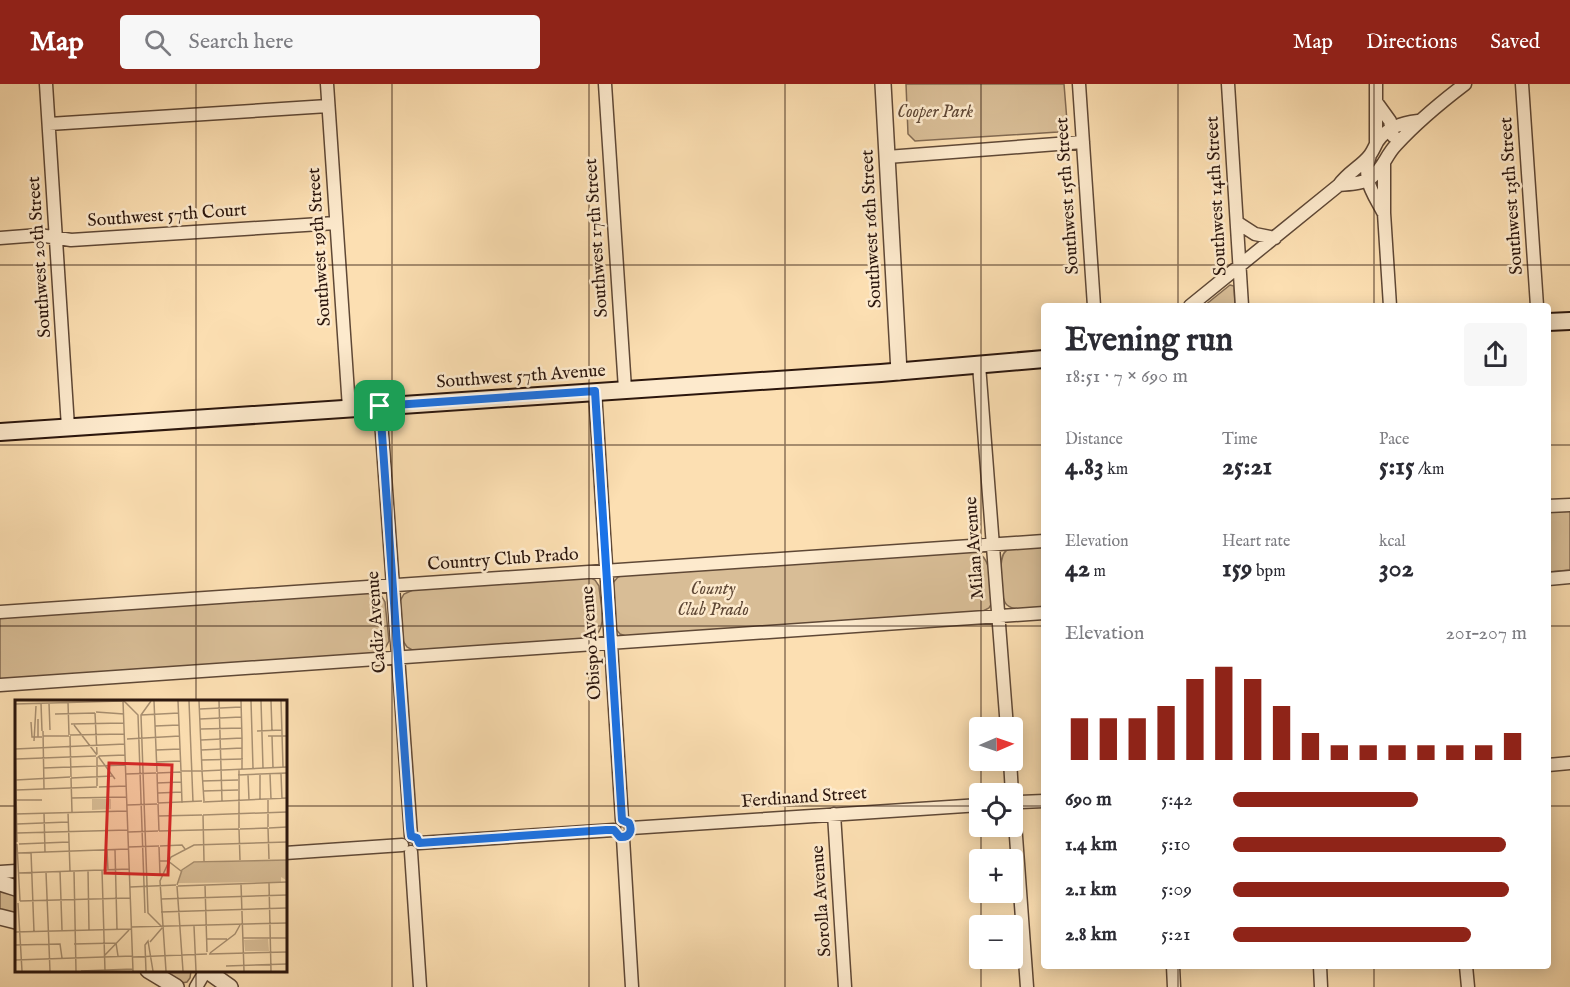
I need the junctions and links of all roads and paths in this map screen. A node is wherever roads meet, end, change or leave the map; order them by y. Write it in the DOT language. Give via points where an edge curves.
graph roads {
  1 [pos="46,84"];
  2 [pos="327,84"];
  3 [pos="605,84"];
  4 [pos="883,84"];
  5 [pos="1079,84"];
  6 [pos="1228,84"];
  7 [pos="1376,84"];
  8 [pos="1465,84"];
  9 [pos="1522,84"];
  10 [pos="1377,103"];
  11 [pos="328,106"];
  12 [pos="1418,121"];
  13 [pos="49,123"];
  14 [pos="1392,129"];
  15 [pos="1083,142"];
  16 [pos="1376,143"];
  17 [pos="1390,152"];
  18 [pos="1370,155"];
  19 [pos="887,157"];
  20 [pos="1384,164"];
  21 [pos="1367,180"];
  22 [pos="1339,184"];
  23 [pos="1384,213"];
  24 [pos="336,223"];
  25 [pos="1238,224"];
  26 [pos="0,238"];
  27 [pos="56,238"];
  28 [pos="1275,238"];
  29 [pos="1240,266"];
  30 [pos="1094,303"];
  31 [pos="1194,303"];
  32 [pos="1242,303"];
  33 [pos="1390,303"];
  34 [pos="1537,303"];
  35 [pos="1570,321"];
  36 [pos="1551,322"];
  37 [pos="1041,359"];
  38 [pos="979,365"];
  39 [pos="899,372"];
  40 [pos="625,389"];
  41 [pos="595,391"];
  42 [pos="380,406"];
  43 [pos="350,408"];
  44 [pos="68,428"];
  45 [pos="0,432"];
  46 [pos="1570,505"];
  47 [pos="1551,506"];
  48 [pos="1041,540"];
  49 [pos="993,544"];
  50 [pos="605,571"];
  51 [pos="1570,577"];
  52 [pos="1551,579"];
  53 [pos="393,585"];
  54 [pos="0,612"];
  55 [pos="1041,613"];
  56 [pos="999,616"];
  57 [pos="610,644"];
  58 [pos="398,657"];
  59 [pos="0,685"];
  60 [pos="1006,717"];
  61 [pos="1570,764"];
  62 [pos="1551,765"];
  63 [pos="1041,801"];
  64 [pos="1023,802"];
  65 [pos="969,806"];
  66 [pos="834,814"];
  67 [pos="622,829"];
  68 [pos="1016,837"];
  69 [pos="411,844"];
  70 [pos="286,853"];
  71 [pos="15,870"];
  72 [pos="0,872"];
  73 [pos="0,883"];
  74 [pos="15,888"];
  75 [pos="0,917"];
  76 [pos="15,921"];
  77 [pos="1173,969"];
  78 [pos="1320,969"];
  79 [pos="1466,969"];
  80 [pos="151,972"];
  81 [pos="205,972"];
  82 [pos="209,972"];
  83 [pos="176,987"];
  84 [pos="196,987"];
  85 [pos="230,987"];
  86 [pos="420,987"];
  87 [pos="632,987"];
  88 [pos="845,987"];
  89 [pos="1027,987"];
  90 [pos="1174,987"];
  91 [pos="1321,987"];
  92 [pos="1468,987"];
  1 -- 13 [label="street, Southwest 20th Street"];
  2 -- 11 [label="street, Southwest 19th Street"];
  3 -- 40 [label="street, Southwest 17th Street"];
  4 -- 19 [label="street, Southwest 16th Street"];
  5 -- 15 [label="street, Southwest 15th Street"];
  6 -- 25 [label="street, Southwest 14th Street"];
  7 -- 10 [label="street"];
  8 -- 12 [label="street"];
  9 -- 34 [label="street, Southwest 13th Street"];
  10 -- 14 [label="street"];
  10 -- 16 [label="street"];
  11 -- 13 [label="street"];
  11 -- 24 [label="street, Southwest 19th Street"];
  12 -- 14 [label="street" via="1398,124"];
  12 -- 17 [label="street"];
  13 -- 27 [label="street, Southwest 20th Street"];
  14 -- 16 [label="street"];
  14 -- 17 [label="street"];
  15 -- 19 [label="street"];
  15 -- 30 [label="street, Southwest 15th Street"];
  16 -- 18 [label="street"];
  17 -- 20 [label="street"];
  18 -- 21 [label="street"];
  18 -- 22 [label="street"];
  19 -- 39 [label="street, Southwest 16th Street"];
  20 -- 21 [label="street"];
  20 -- 23 [label="street"];
  21 -- 22 [label="street"];
  21 -- 23 [label="street"];
  22 -- 28 [label="street"];
  23 -- 33 [label="street"];
  24 -- 27 [label="street, Southwest 57th Court"];
  24 -- 43 [label="street, Southwest 19th Street"];
  25 -- 28 [label="street" via="1255,234"];
  25 -- 29 [label="street, Southwest 14th Street"];
  26 -- 27 [label="street, Southwest 57th Court"];
  27 -- 44 [label="street, Southwest 20th Street"];
  28 -- 29 [label="street"];
  29 -- 31 [label="street"];
  29 -- 32 [label="street, Southwest 14th Street"];
  35 -- 36 [label="main road"];
  37 -- 38 [label="main road, Southwest 57th Avenue"];
  38 -- 39 [label="main road, Southwest 57th Avenue"];
  38 -- 49 [label="street, Milan Avenue"];
  39 -- 40 [label="main road, Southwest 57th Avenue"];
  40 -- 41 [label="main road, Southwest 57th Avenue"];
  41 -- 42 [label="main road, Southwest 57th Avenue"];
  41 -- 50 [label="street, Obispo Avenue"];
  42 -- 43 [label="main road, Southwest 57th Avenue"];
  42 -- 53 [label="street, Cadiz Avenue"];
  43 -- 44 [label="main road, Southwest 57th Avenue"];
  44 -- 45 [label="main road, Southwest 57th Avenue"];
  46 -- 47 [label="street"];
  48 -- 49 [label="street, Country Club Prado"];
  49 -- 50 [label="street, Country Club Prado"];
  49 -- 56 [label="street, Milan Avenue"];
  50 -- 53 [label="street, Country Club Prado"];
  50 -- 57 [label="street, Obispo Avenue"];
  51 -- 52 [label="street"];
  53 -- 54 [label="street, Country Club Prado"];
  53 -- 58 [label="street, Cadiz Avenue"];
  55 -- 56 [label="street"];
  56 -- 57 [label="street"];
  56 -- 60 [label="street, Milan Avenue"];
  57 -- 58 [label="street"];
  57 -- 67 [label="street, Obispo Avenue"];
  58 -- 59 [label="street"];
  58 -- 69 [label="street, Cadiz Avenue"];
  61 -- 62 [label="street"];
  63 -- 64 [label="street"];
  65 -- 66 [label="street, Ferdinand Street"];
  66 -- 67 [label="street, Ferdinand Street"];
  66 -- 88 [label="street, Sorolla Avenue"];
  67 -- 69 [label="street, Ferdinand Street"];
  67 -- 87 [label="street, Obispo Avenue"];
  68 -- 89 [label="street"];
  69 -- 70 [label="street, Ferdinand Street"];
  69 -- 86 [label="street, Cadiz Avenue"];
  71 -- 72 [label="street"];
  73 -- 74 [label="street"];
  75 -- 76 [label="street"];
  77 -- 90 [label="street"];
  78 -- 91 [label="street"];
  79 -- 92 [label="street"];
  80 -- 83 [label="street"];
  81 -- 84 [label="street"];
  82 -- 85 [label="street"];
}
